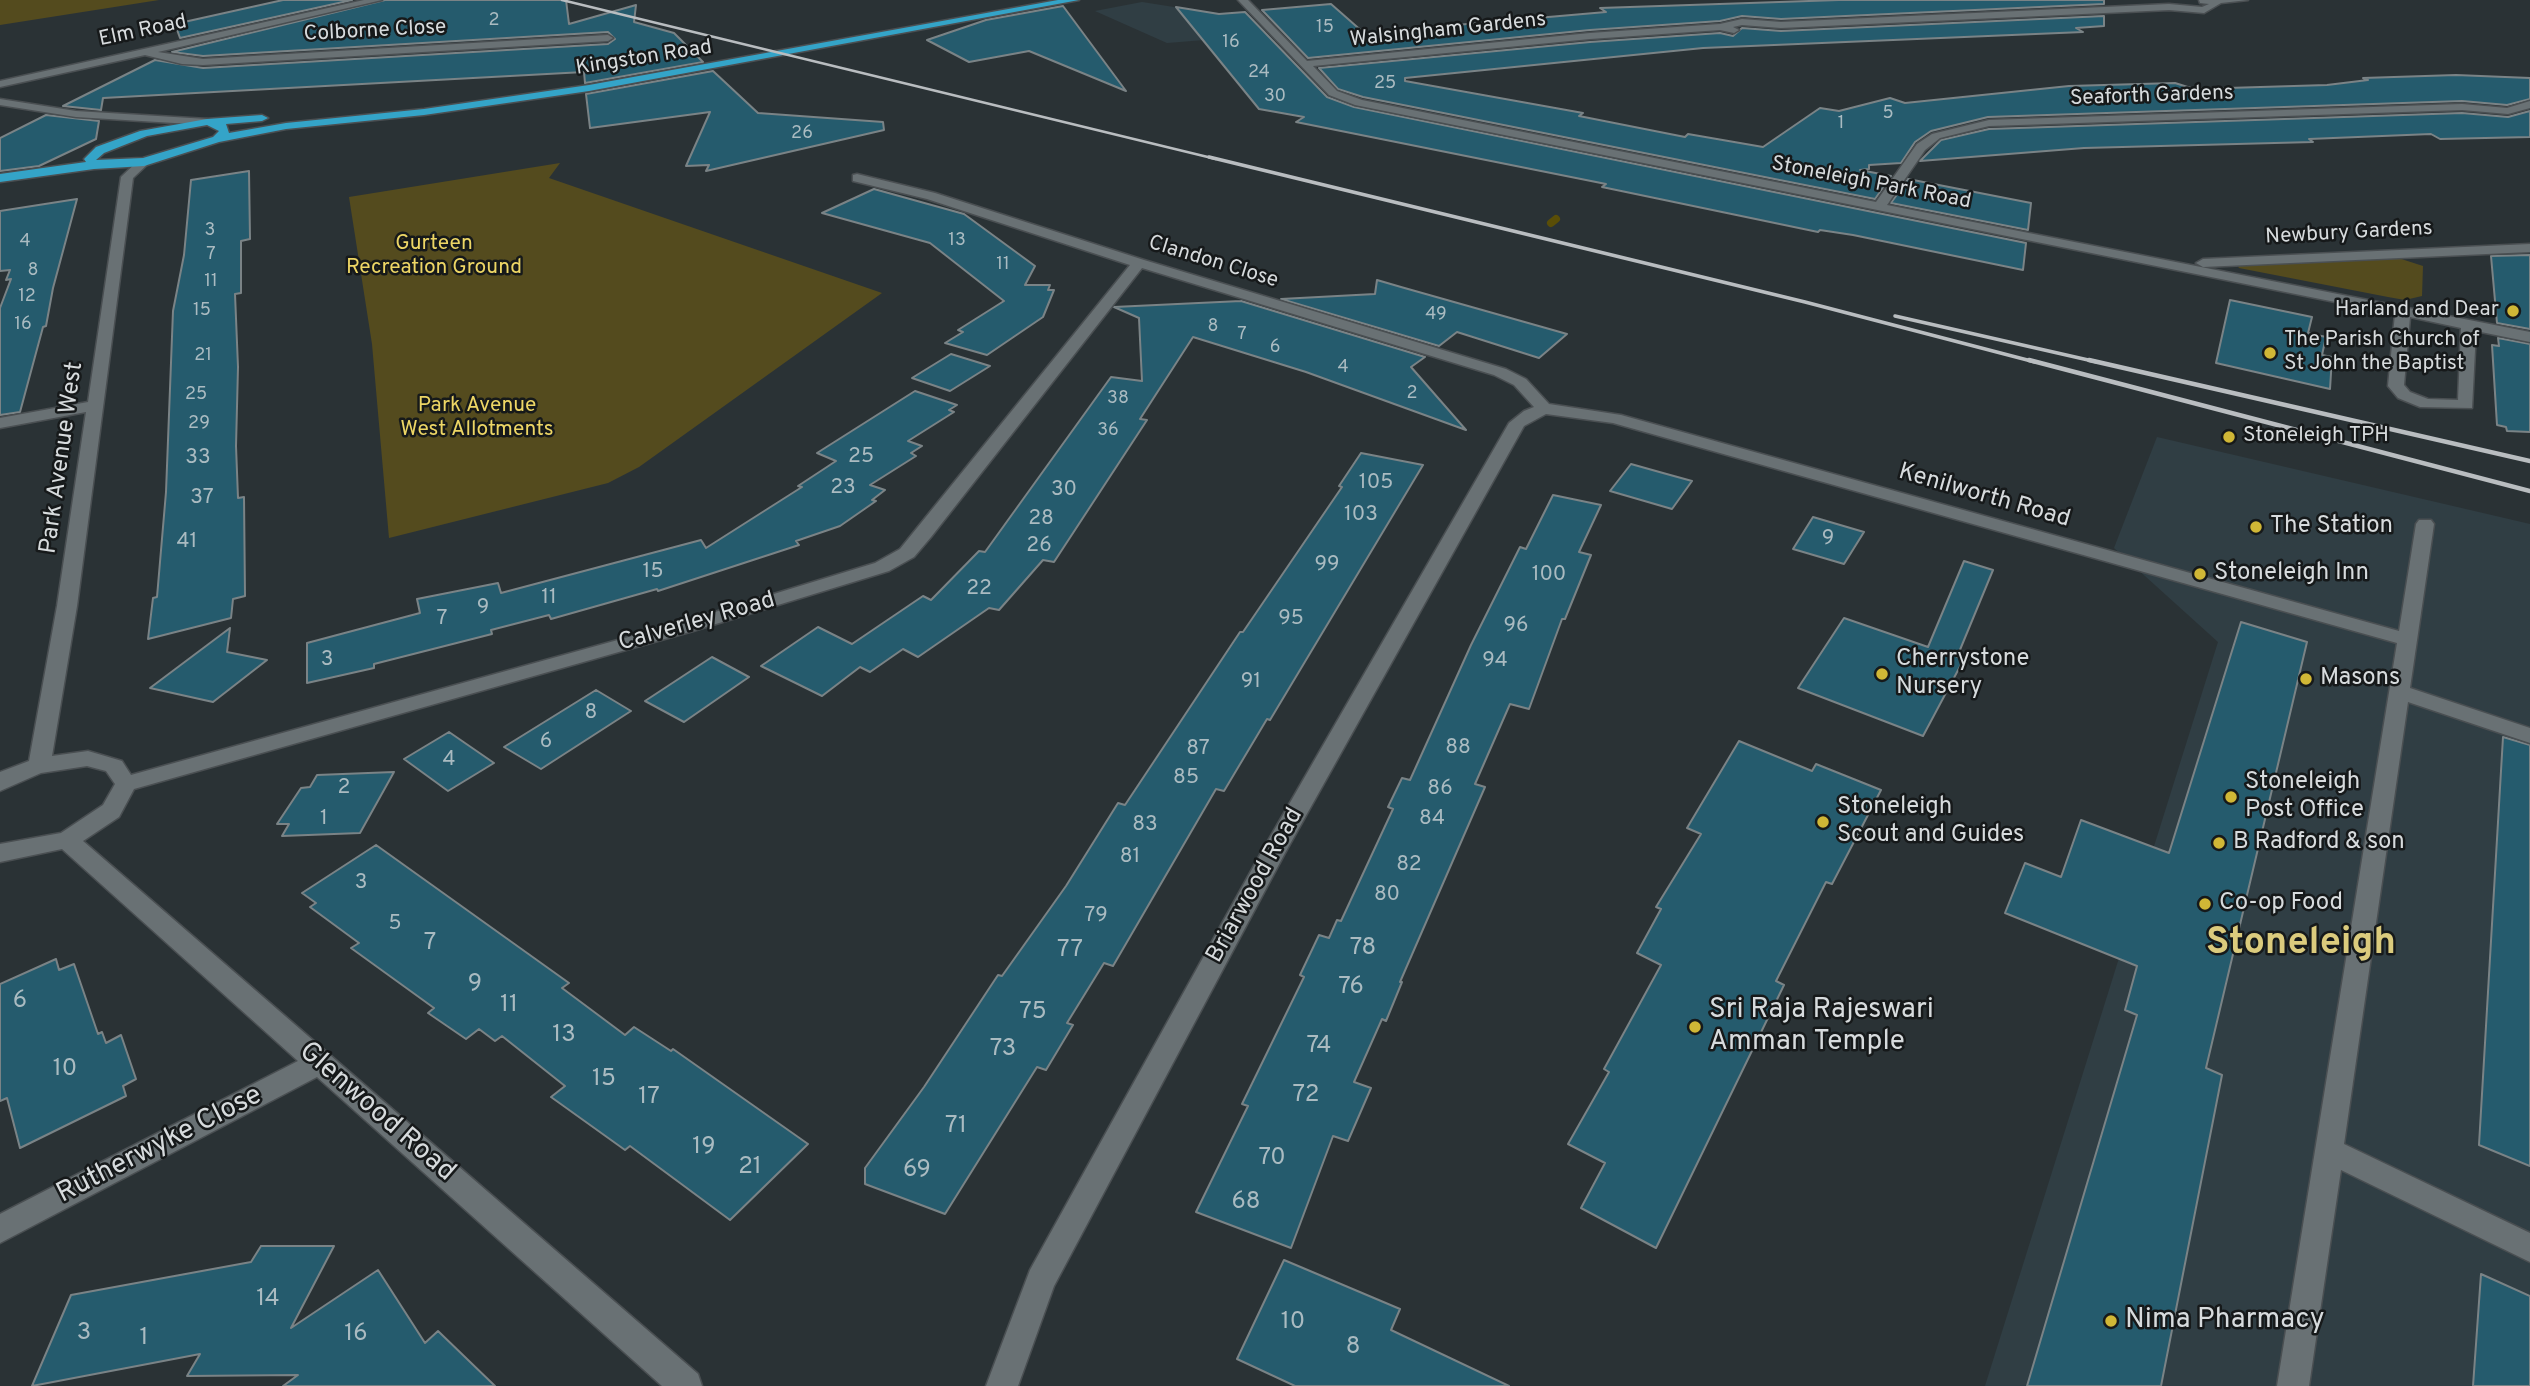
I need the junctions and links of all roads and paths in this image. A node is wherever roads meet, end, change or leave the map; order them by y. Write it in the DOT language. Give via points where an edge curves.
graph roads {
  1 [pos="377,0"];
  2 [pos="1021,0"];
  3 [pos="1074,0"];
  4 [pos="1243,0"];
  5 [pos="2189,0"];
  6 [pos="2243,0"];
  7 [pos="2217,3"];
  8 [pos="2169,7"];
  9 [pos="608,38"];
  10 [pos="146,52"];
  11 [pos="1305,64"];
  12 [pos="0,83"];
  13 [pos="0,102"];
  14 [pos="2530,104"];
  15 [pos="18,107"];
  16 [pos="0,113"];
  17 [pos="134,118"];
  18 [pos="209,122"];
  19 [pos="217,139"];
  20 [pos="123,140"];
  21 [pos="100,150"];
  22 [pos="144,162"];
  23 [pos="94,165"];
  24 [pos="0,168"];
  25 [pos="0,178"];
  26 [pos="857,178"];
  27 [pos="1879,207"];
  28 [pos="2530,248"];
  29 [pos="1139,263"];
  30 [pos="2171,265"];
  31 [pos="2403,311"];
  32 [pos="2469,325"];
  33 [pos="2530,337"];
  34 [pos="95,405"];
  35 [pos="1545,409"];
  36 [pos="0,423"];
  37 [pos="2425,524"];
  38 [pos="2408,640"];
  39 [pos="2398,691"];
  40 [pos="2530,736"];
  41 [pos="39,766"];
  42 [pos="0,783"];
  43 [pos="126,784"];
  44 [pos="66,840"];
  45 [pos="0,853"];
  46 [pos="319,1063"];
  47 [pos="2328,1150"];
  48 [pos="0,1229"];
  49 [pos="2530,1248"];
  50 [pos="686,1386"];
  51 [pos="1002,1386"];
  52 [pos="2293,1386"];
  1 -- 10 [label="street, Elm Road"];
  2 -- 18 [label="highway, Kingston Road" via="582,82"];
  3 -- 19 [label="highway, Kingston Road" via="589,89 286,126"];
  4 -- 11 [label="street, Stoneleigh Park Road"];
  5 -- 7 [label="street, Walsingham Gardens"];
  5 -- 8 [label="street, Walsingham Gardens" via="2164,4"];
  6 -- 7 [label="street, Walsingham Gardens"];
  7 -- 8 [label="street, Walsingham Gardens" via="2204,10"];
  8 -- 11 [label="street, Walsingham Gardens" via="1781,25 1754,31 1720,27"];
  9 -- 10 [label="street, Colborne Close" via="203,62"];
  10 -- 12 [label="street, Elm Road"];
  11 -- 27 [label="street, Stoneleigh Park Road" via="1338,97 1359,103"];
  13 -- 15 [label="street, Kingston Road"];
  14 -- 27 [label="street, Seaforth Gardens" via="2508,111 2462,107 1989,123 1936,136 1921,147"];
  15 -- 16 [label="street"];
  15 -- 17 [label="street, Kingston Road"];
  17 -- 18 [label="street, Kingston Road"];
  17 -- 20 [label="street" via="138,127"];
  18 -- 19 [label="highway" via="225,131"];
  18 -- 20 [label="highway"];
  19 -- 22 [label="highway, Kingston Road"];
  20 -- 21 [label="highway"];
  21 -- 23 [label="highway" via="90,159"];
  21 -- 24 [label="highway"];
  22 -- 23 [label="highway, Kingston Road"];
  22 -- 34 [label="street, Park Avenue West" via="127,177"];
  23 -- 25 [label="highway, Kingston Road"];
  26 -- 29 [label="street, Clandon Close" via="931,196"];
  27 -- 30 [label="street, Stoneleigh Park Road"];
  28 -- 30 [label="street, Newbury Gardens"];
  29 -- 35 [label="street, Clandon Close" via="1500,372 1520,382"];
  29 -- 43 [label="street, Calverley Road" via="925,533 907,553 882,567"];
  30 -- 31 [label="street, Stoneleigh Park Road"];
  31 -- 32 [label="street, Stoneleigh Park Road"];
  31 -- 32 [label="street" via="2396,386 2404,395 2426,404 2466,405"];
  32 -- 33 [label="street, Stoneleigh Park Road"];
  34 -- 36 [label="street"];
  34 -- 41 [label="street, Park Avenue West"];
  35 -- 38 [label="street, Kenilworth Road" via="1615,418"];
  35 -- 51 [label="street, Briarwood Road" via="1517,423 1273,853 1041,1280"];
  37 -- 38 [label="street"];
  38 -- 39 [label="street"];
  39 -- 40 [label="street"];
  39 -- 47 [label="street"];
  41 -- 42 [label="street"];
  41 -- 43 [label="street" via="88,758 114,766"];
  43 -- 44 [label="street" via="111,811"];
  44 -- 45 [label="street"];
  44 -- 46 [label="street, Glenwood Road"];
  46 -- 48 [label="street, Rutherwyke Close"];
  46 -- 50 [label="street, Glenwood Road"];
  47 -- 49 [label="street"];
  47 -- 52 [label="street"];
}
